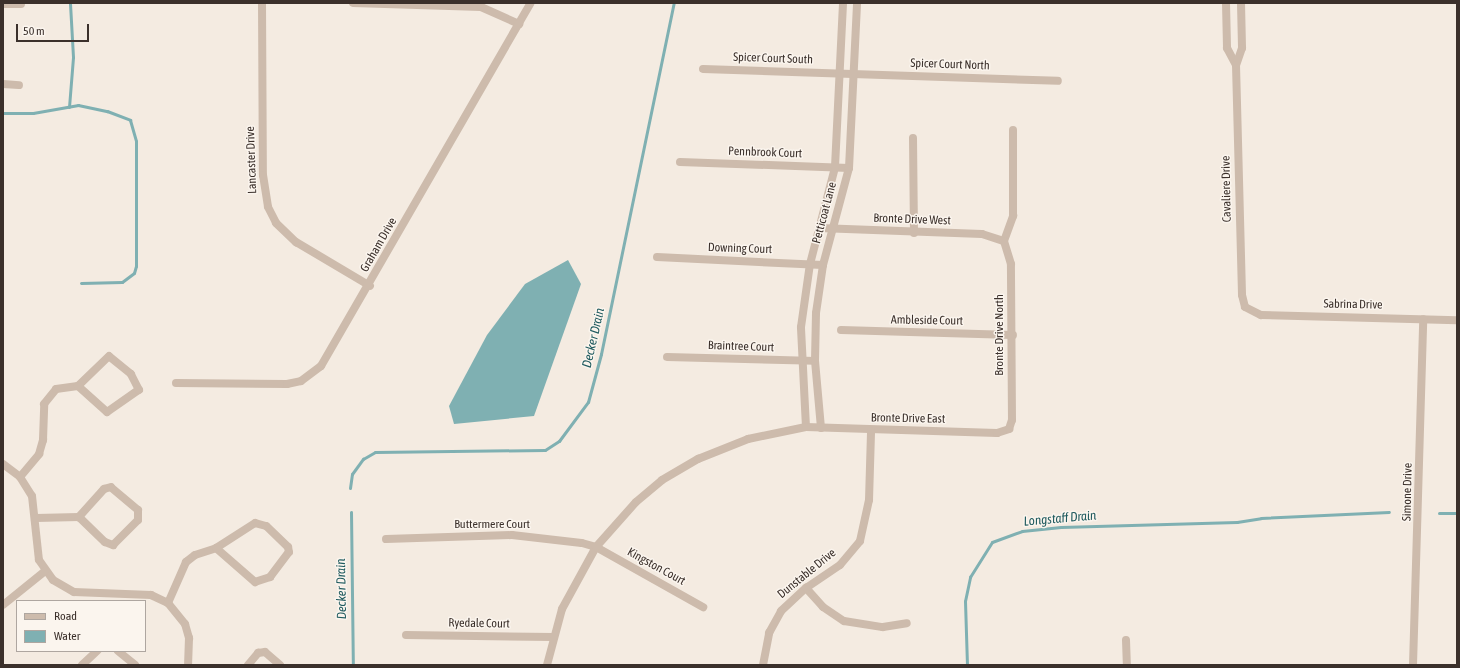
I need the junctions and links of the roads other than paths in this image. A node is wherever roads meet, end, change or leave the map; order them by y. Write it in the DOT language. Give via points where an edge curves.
graph roads {
  1 [pos="262,3"];
  2 [pos="353,3"];
  3 [pos="531,3"];
  4 [pos="843,3"];
  5 [pos="857,3"];
  6 [pos="1226,3"];
  7 [pos="1241,3"];
  8 [pos="3,4"];
  9 [pos="21,4"];
  10 [pos="519,24"];
  11 [pos="1236,65"];
  12 [pos="703,69"];
  13 [pos="841,73"];
  14 [pos="855,73"];
  15 [pos="1058,81"];
  16 [pos="3,84"];
  17 [pos="19,84"];
  18 [pos="1013,130"];
  19 [pos="913,138"];
  20 [pos="680,162"];
  21 [pos="835,167"];
  22 [pos="849,168"];
  23 [pos="819,228"];
  24 [pos="833,229"];
  25 [pos="914,233"];
  26 [pos="1004,241"];
  27 [pos="657,257"];
  28 [pos="810,264"];
  29 [pos="823,265"];
  30 [pos="370,286"];
  31 [pos="1249,311"];
  32 [pos="1423,319"];
  33 [pos="1457,320"];
  34 [pos="841,330"];
  35 [pos="1012,335"];
  36 [pos="667,357"];
  37 [pos="801,361"];
  38 [pos="815,361"];
  39 [pos="176,383"];
  40 [pos="78,386"];
  41 [pos="806,427"];
  42 [pos="821,428"];
  43 [pos="1009,429"];
  44 [pos="871,431"];
  45 [pos="3,464"];
  46 [pos="20,476"];
  47 [pos="79,517"];
  48 [pos="36,518"];
  49 [pos="386,539"];
  50 [pos="596,547"];
  51 [pos="216,548"];
  52 [pos="45,571"];
  53 [pos="806,588"];
  54 [pos="168,603"];
  55 [pos="3,605"];
  56 [pos="703,607"];
  57 [pos="907,623"];
  58 [pos="406,634"];
  59 [pos="553,637"];
  60 [pos="1126,640"];
  61 [pos="96,652"];
  62 [pos="119,652"];
  63 [pos="82,665"];
  64 [pos="135,665"];
  65 [pos="188,665"];
  66 [pos="248,665"];
  67 [pos="280,665"];
  68 [pos="547,665"];
  69 [pos="763,665"];
  70 [pos="1127,665"];
  71 [pos="1413,665"];
  1 -- 30 [label="street, Lancaster Drive" via="263,175 268,207 276,224 296,242"];
  2 -- 10 [label="street" via="481,7"];
  3 -- 10 [label="street, Graham Drive"];
  4 -- 13 [label="street, Petticoat Lane"];
  5 -- 14 [label="street, Petticoat Lane"];
  6 -- 11 [label="street, Cavaliere Drive" via="1227,48"];
  7 -- 11 [label="street, Cavaliere Drive" via="1242,48"];
  8 -- 9 [label="street"];
  10 -- 30 [label="street, Graham Drive"];
  11 -- 31 [label="street, Cavaliere Drive" via="1242,295"];
  12 -- 13 [label="street, Spicer Court South"];
  13 -- 14 [label="street, Spicer Court North"];
  13 -- 21 [label="street, Petticoat Lane"];
  14 -- 15 [label="street, Spicer Court North"];
  14 -- 22 [label="street, Petticoat Lane"];
  16 -- 17 [label="street"];
  18 -- 26 [label="street" via="1013,216"];
  19 -- 25 [label="street"];
  20 -- 21 [label="street, Pennbrook Court"];
  21 -- 22 [label="street, Pennbrook Court"];
  21 -- 23 [label="street, Petticoat Lane"];
  22 -- 24 [label="street, Petticoat Lane"];
  23 -- 24 [label="street, Bronte Drive West"];
  23 -- 28 [label="street, Petticoat Lane"];
  24 -- 25 [label="street, Bronte Drive West"];
  24 -- 29 [label="street, Petticoat Lane"];
  25 -- 26 [label="street, Bronte Drive West" via="982,234"];
  26 -- 35 [label="street, Bronte Drive North" via="1011,264"];
  27 -- 28 [label="street, Downing Court"];
  28 -- 29 [label="street, Downing Court"];
  28 -- 37 [label="street, Petticoat Lane" via="801,327"];
  29 -- 38 [label="street, Petticoat Lane" via="816,313"];
  30 -- 39 [label="street, Graham Drive" via="329,355 315,372 301,381 278,384"];
  31 -- 32 [label="street, Sabrina Drive" via="1261,315"];
  32 -- 33 [label="street, Sabrina Drive"];
  32 -- 71 [label="street, Simone Drive"];
  34 -- 35 [label="street, Ambleside Court"];
  35 -- 43 [label="street, Bronte Drive North" via="1012,420"];
  36 -- 37 [label="street, Braintree Court"];
  37 -- 38 [label="street, Braintree Court"];
  37 -- 41 [label="street, Petticoat Lane"];
  38 -- 42 [label="street, Petticoat Lane"];
  40 -- 40 [label="street" via="107,412 139,390 131,374 108,356"];
  40 -- 46 [label="street" via="56,388 47,397 42,447 34,463"];
  41 -- 42 [label="street, Bronte Drive East"];
  41 -- 50 [label="street, Bronte Drive East" via="735,443 693,461 662,480 636,502"];
  42 -- 44 [label="street, Bronte Drive East"];
  43 -- 44 [label="street, Bronte Drive East" via="997,433"];
  44 -- 53 [label="street, Dunstable Drive" via="869,500 860,540 840,565"];
  45 -- 46 [label="street"];
  46 -- 48 [label="street" via="32,496"];
  47 -- 47 [label="street" via="105,542 113,545 138,520 138,510 111,487 104,489"];
  47 -- 48 [label="street"];
  48 -- 52 [label="street" via="37,550"];
  49 -- 50 [label="street, Buttermere Court" via="512,536 566,540"];
  50 -- 56 [label="street, Kingston Court"];
  50 -- 59 [label="street, Bronte Drive East" via="567,596"];
  51 -- 51 [label="street" via="254,582 270,577 289,552 288,547 266,526 255,523"];
  51 -- 54 [label="street" via="186,562"];
  52 -- 54 [label="street" via="56,583 74,592 151,595"];
  52 -- 55 [label="street"];
  53 -- 57 [label="street" via="823,607 844,621 883,627"];
  53 -- 69 [label="street, Dunstable Drive" via="774,621 765,644"];
  54 -- 65 [label="street" via="185,624 189,638"];
  58 -- 59 [label="street, Ryedale Court"];
  59 -- 68 [label="street, Bronte Drive East"];
  60 -- 70 [label="street"];
  61 -- 63 [label="street"];
  62 -- 64 [label="street"];
  66 -- 67 [label="street" via="258,653 265,652"];
}
